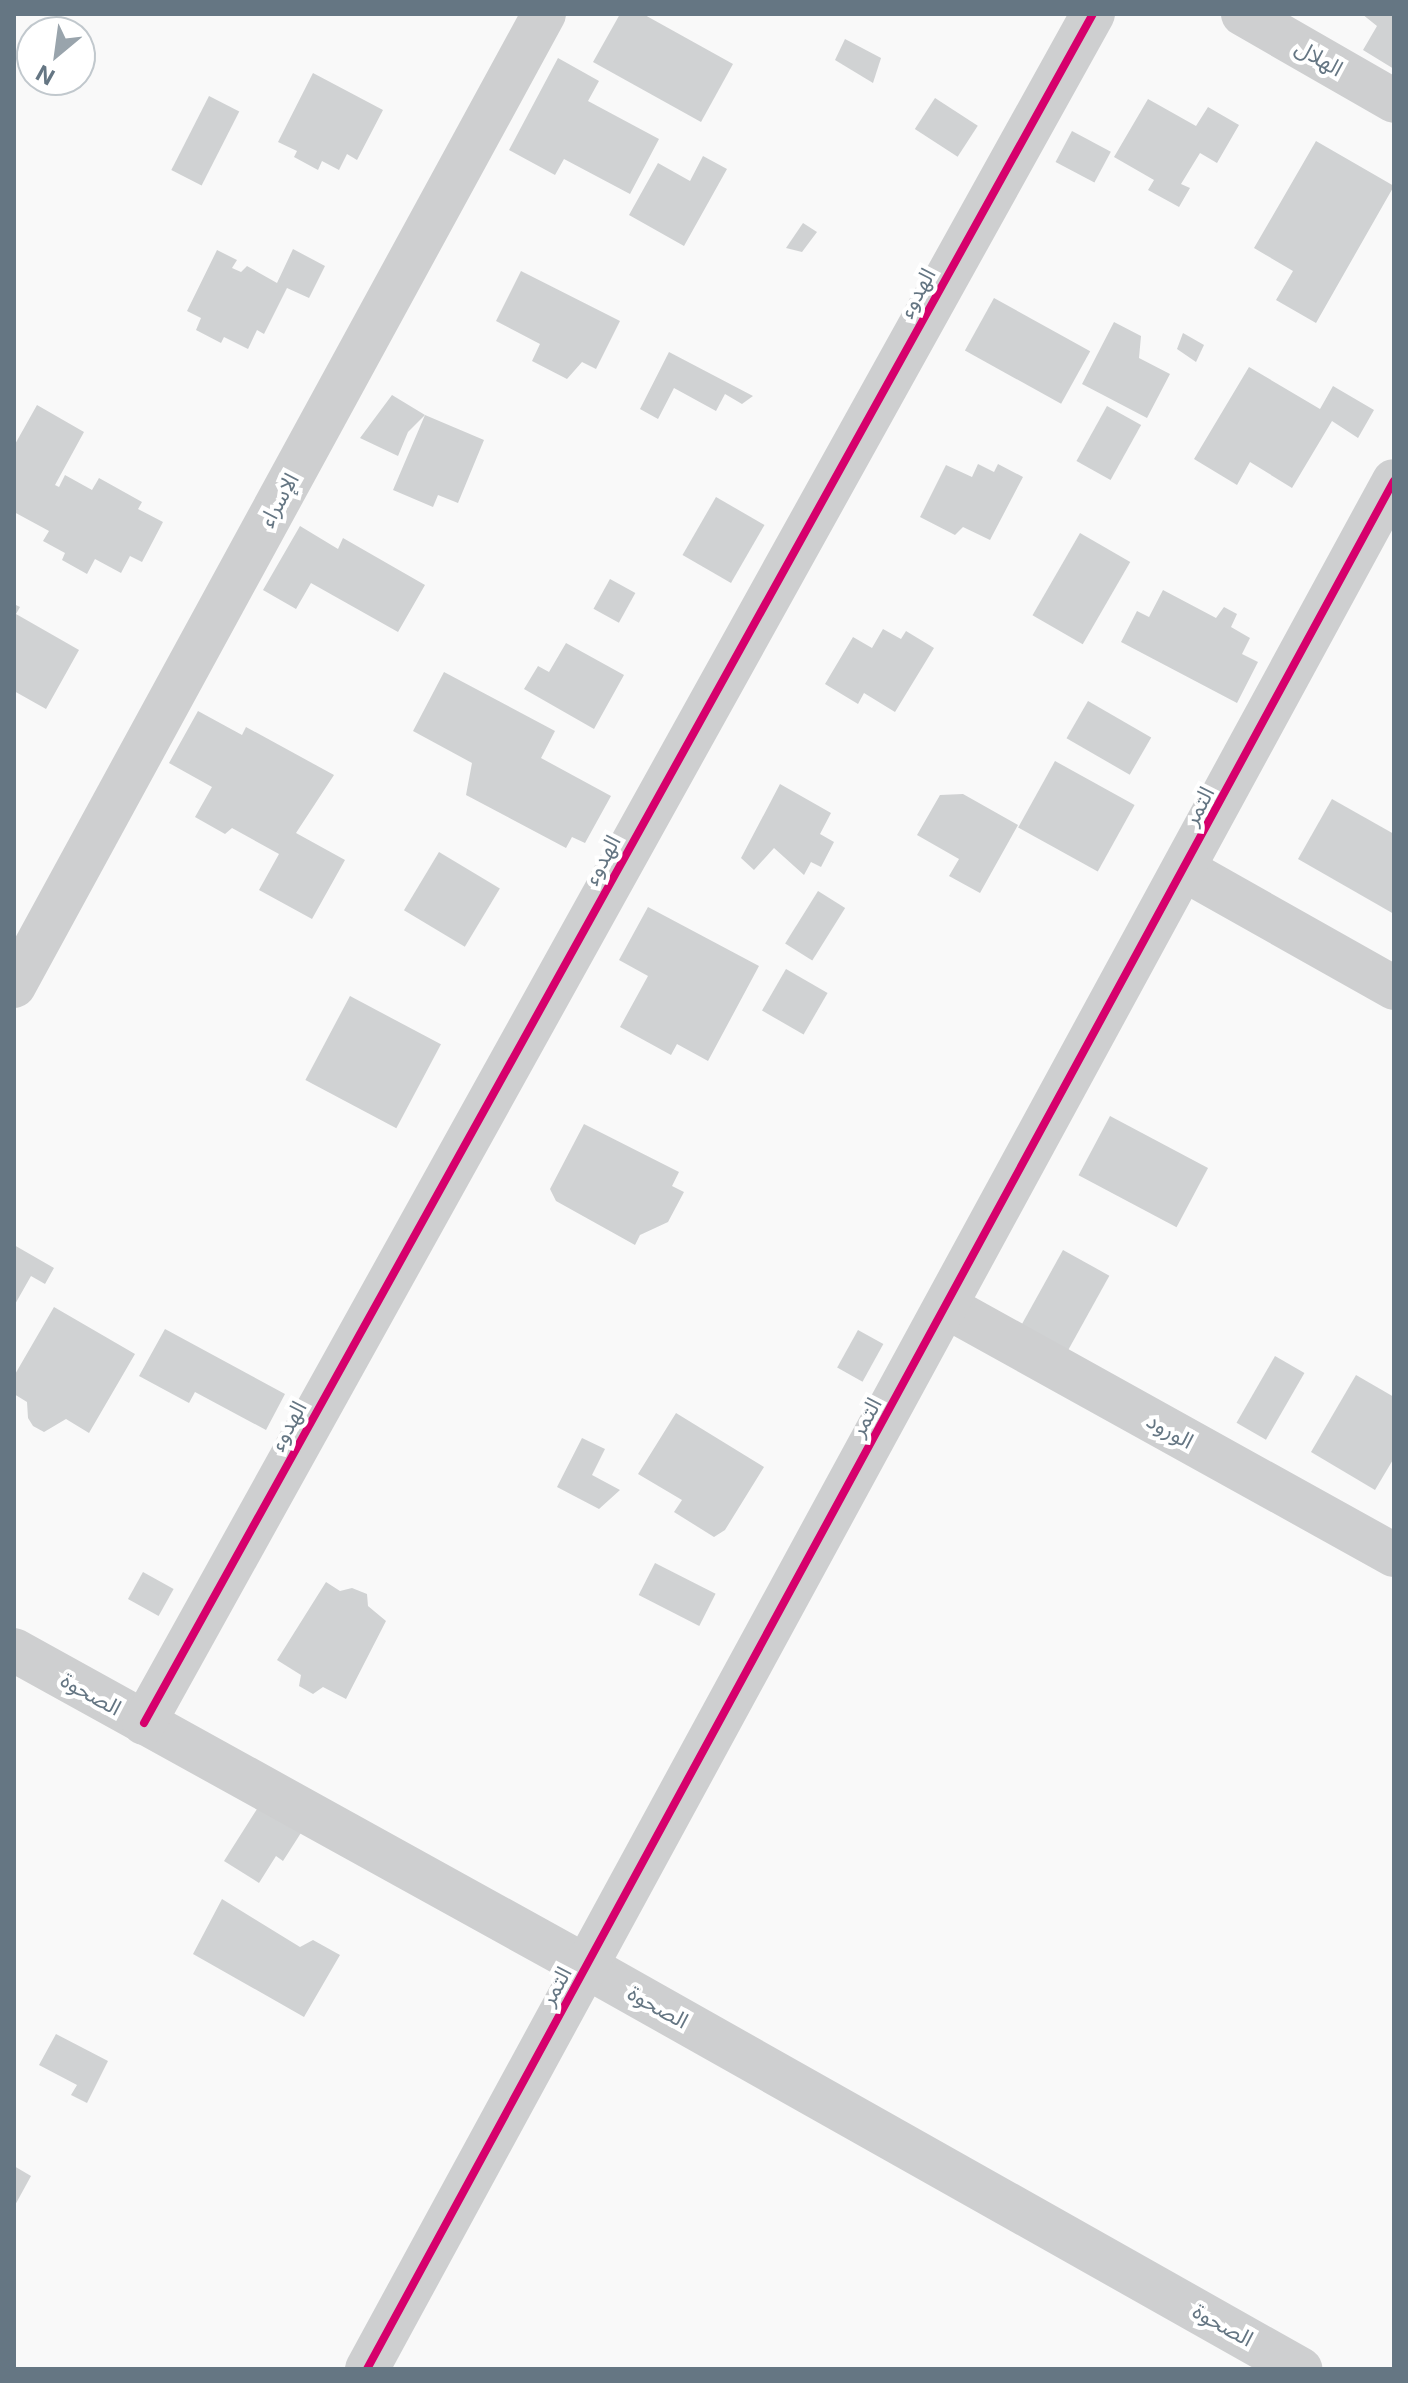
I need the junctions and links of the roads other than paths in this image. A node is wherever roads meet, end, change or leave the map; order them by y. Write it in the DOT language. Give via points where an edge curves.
graph roads {
  1 [pos="544,14"];
  2 [pos="1093,14"];
  3 [pos="1243,14"];
  4 [pos="1394,101"];
  5 [pos="1394,481"];
  6 [pos="1185,870"];
  7 [pos="14,986"];
  8 [pos="1394,988"];
  9 [pos="947,1307"];
  10 [pos="1394,1555"];
  11 [pos="14,1650"];
  12 [pos="144,1723"];
  13 [pos="587,1967"];
  14 [pos="367,2369"];
  15 [pos="1300,2369"];
  1 -- 7 [label="street, الإسراء"];
  2 -- 12 [label="street, الهدوء"];
  3 -- 4 [label="street, الهلال"];
  5 -- 6 [label="street, التمر"];
  6 -- 8 [label="street"];
  6 -- 9 [label="street, التمر"];
  9 -- 10 [label="street, الورود"];
  9 -- 13 [label="street, التمر"];
  11 -- 12 [label="street, الصحوة"];
  12 -- 13 [label="street, الصحوة"];
  13 -- 14 [label="street, التمر"];
  13 -- 15 [label="street, الصحوة"];
}
